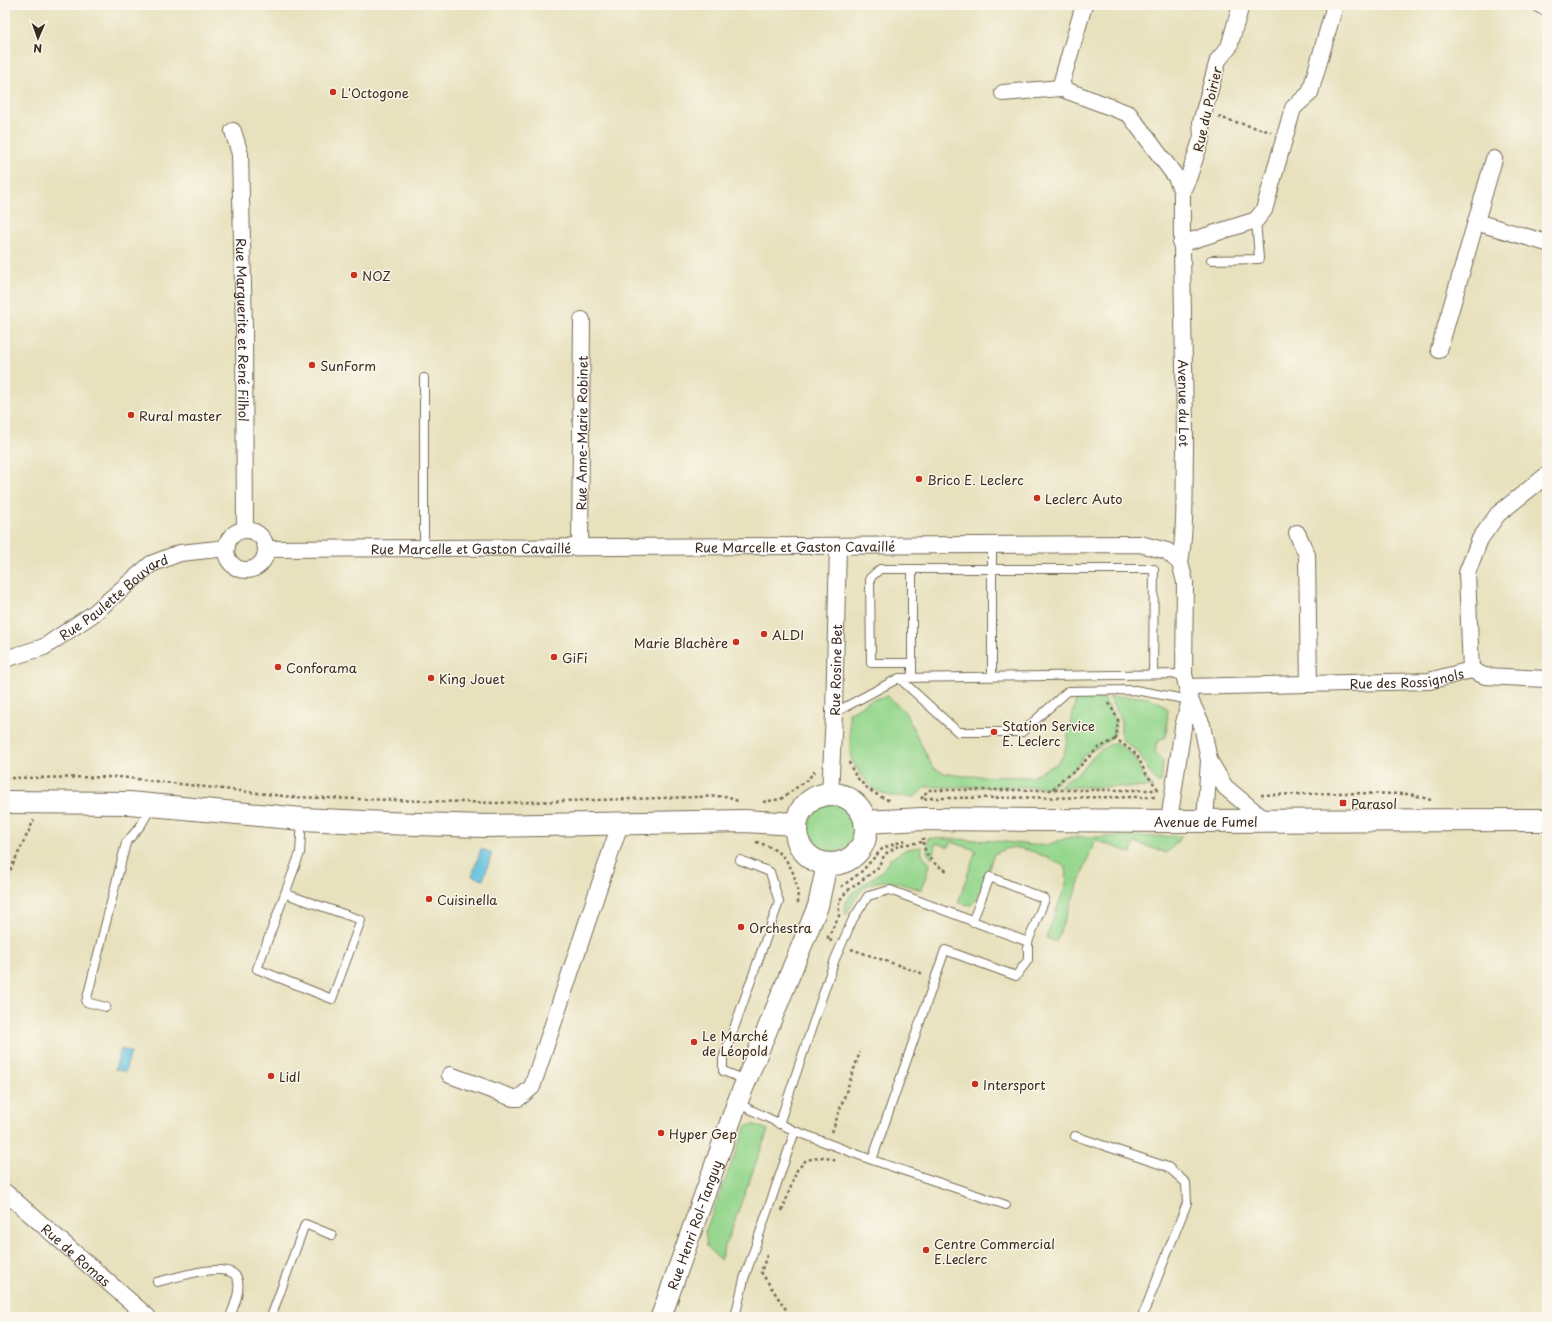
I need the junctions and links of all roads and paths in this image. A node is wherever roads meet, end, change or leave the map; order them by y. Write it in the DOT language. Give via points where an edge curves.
graph roads {
  1 [pos="1084,5"];
  2 [pos="1241,5"];
  3 [pos="1335,5"];
  4 [pos="1540,5"];
  5 [pos="1547,7"];
  6 [pos="1060,88"];
  7 [pos="1003,93"];
  8 [pos="1204,112"];
  9 [pos="233,131"];
  10 [pos="1284,137"];
  11 [pos="1494,159"];
  12 [pos="1182,191"];
  13 [pos="1256,220"];
  14 [pos="1476,222"];
  15 [pos="1547,243"];
  16 [pos="1181,244"];
  17 [pos="1211,260"];
  18 [pos="582,320"];
  19 [pos="1439,350"];
  20 [pos="424,378"];
  21 [pos="1547,475"];
  22 [pos="245,530"];
  23 [pos="1297,533"];
  24 [pos="992,544"];
  25 [pos="838,546"];
  26 [pos="580,547"];
  27 [pos="226,548"];
  28 [pos="424,548"];
  29 [pos="266,549"];
  30 [pos="1180,563"];
  31 [pos="912,569"];
  32 [pos="992,569"];
  33 [pos="5,659"];
  34 [pos="912,663"];
  35 [pos="1471,670"];
  36 [pos="1153,674"];
  37 [pos="1090,675"];
  38 [pos="992,676"];
  39 [pos="899,678"];
  40 [pos="912,678"];
  41 [pos="1547,679"];
  42 [pos="1309,684"];
  43 [pos="1187,687"];
  44 [pos="1091,691"];
  45 [pos="1106,691"];
  46 [pos="834,713"];
  47 [pos="1116,739"];
  48 [pos="832,753"];
  49 [pos="1209,760"];
  50 [pos="5,778"];
  51 [pos="35,778"];
  52 [pos="1053,789"];
  53 [pos="1158,790"];
  54 [pos="830,794"];
  55 [pos="1256,796"];
  56 [pos="1173,798"];
  57 [pos="1433,801"];
  58 [pos="5,802"];
  59 [pos="759,802"];
  60 [pos="37,803"];
  61 [pos="896,803"];
  62 [pos="152,805"];
  63 [pos="302,819"];
  64 [pos="1547,820"];
  65 [pos="744,821"];
  66 [pos="1169,821"];
  67 [pos="1205,821"];
  68 [pos="1266,821"];
  69 [pos="865,822"];
  70 [pos="620,824"];
  71 [pos="796,824"];
  72 [pos="923,836"];
  73 [pos="916,837"];
  74 [pos="930,837"];
  75 [pos="910,838"];
  76 [pos="923,842"];
  77 [pos="740,860"];
  78 [pos="827,864"];
  79 [pos="947,871"];
  80 [pos="5,881"];
  81 [pos="836,891"];
  82 [pos="286,894"];
  83 [pos="818,906"];
  84 [pos="972,922"];
  85 [pos="1028,942"];
  86 [pos="841,946"];
  87 [pos="936,978"];
  88 [pos="106,1007"];
  89 [pos="860,1052"];
  90 [pos="450,1075"];
  91 [pos="746,1080"];
  92 [pos="736,1103"];
  93 [pos="779,1124"];
  94 [pos="795,1131"];
  95 [pos="1075,1136"];
  96 [pos="828,1144"];
  97 [pos="823,1157"];
  98 [pos="872,1160"];
  99 [pos="843,1164"];
  100 [pos="5,1192"];
  101 [pos="1006,1205"];
  102 [pos="782,1212"];
  103 [pos="332,1235"];
  104 [pos="768,1252"];
  105 [pos="157,1282"];
  106 [pos="148,1317"];
  107 [pos="230,1317"];
  108 [pos="271,1317"];
  109 [pos="661,1317"];
  110 [pos="735,1317"];
  111 [pos="791,1317"];
  112 [pos="1142,1317"];
  1 -- 6 [label="street"];
  2 -- 8 [label="street, Rue du Poirier" via="1229,47 1218,60"];
  3 -- 10 [label="street" via="1310,93 1293,108"];
  4 -- 5 [label="street"];
  6 -- 7 [label="street, Avenue du Lot"];
  6 -- 12 [label="street, Avenue du Lot" via="1129,114 1176,177"];
  8 -- 10 [label="path"];
  8 -- 12 [label="street, Rue du Poirier" via="1201,122 1202,137"];
  9 -- 22 [label="street, Rue Marguerite et René Filhol" via="240,154"];
  10 -- 13 [label="street" via="1264,210"];
  11 -- 14 [label="street"];
  12 -- 16 [label="street, Avenue du Lot"];
  13 -- 16 [label="street"];
  13 -- 17 [label="lane" via="1259,259"];
  14 -- 15 [label="street"];
  14 -- 19 [label="street"];
  16 -- 30 [label="street, Avenue du Lot" via="1185,402 1184,538"];
  18 -- 26 [label="street, Rue Anne-Marie Robinet"];
  20 -- 28 [label="lane"];
  21 -- 35 [label="street, Rue des Rossignols" via="1498,514 1480,539 1467,573"];
  22 -- 27 [label="street" via="230,538"];
  22 -- 29 [label="street" via="252,530 262,537"];
  23 -- 42 [label="street" via="1307,555"];
  24 -- 25 [label="street, Rue Marcelle et Gaston Cavaillé"];
  24 -- 30 [label="street, Rue Marcelle et Gaston Cavaillé" via="1140,544 1168,551"];
  24 -- 32 [label="lane"];
  25 -- 26 [label="street, Rue Marcelle et Gaston Cavaillé"];
  25 -- 46 [label="street, Rue Rosine Bet"];
  26 -- 28 [label="street, Rue Marcelle et Gaston Cavaillé"];
  27 -- 29 [label="street" via="230,561 246,570 258,566 265,556"];
  27 -- 33 [label="street, Rue Paulette Bouvard" via="180,553 151,564 94,614 44,647"];
  28 -- 29 [label="street, Rue Marcelle et Gaston Cavaillé"];
  30 -- 43 [label="street" via="1185,582"];
  31 -- 32 [label="lane"];
  31 -- 34 [label="lane"];
  31 -- 34 [label="lane" via="880,569 870,578 871,663"];
  32 -- 36 [label="lane" via="1154,569"];
  32 -- 38 [label="lane"];
  34 -- 40 [label="lane"];
  35 -- 41 [label="street" via="1485,676"];
  35 -- 42 [label="street, Rue des Rossignols" via="1429,681"];
  36 -- 37 [label="lane"];
  36 -- 43 [label="lane"];
  37 -- 38 [label="lane"];
  37 -- 44 [label="lane"];
  38 -- 40 [label="lane"];
  39 -- 40 [label="lane"];
  39 -- 44 [label="lane" via="958,732 1022,732 1068,691"];
  39 -- 46 [label="lane"];
  42 -- 43 [label="street, Rue des Rossignols"];
  43 -- 45 [label="lane"];
  43 -- 49 [label="street" via="1202,726"];
  43 -- 56 [label="street"];
  44 -- 45 [label="lane"];
  45 -- 47 [label="path" via="1107,700 1118,720"];
  46 -- 48 [label="street, Rue Rosine Bet"];
  47 -- 52 [label="path" via="1098,748"];
  47 -- 53 [label="path" via="1137,755 1146,774"];
  48 -- 54 [label="street, Rue Rosine Bet"];
  48 -- 59 [label="path" via="820,753 818,767 808,779 782,799"];
  48 -- 61 [label="path" via="846,754 857,780 874,794"];
  49 -- 67 [label="street"];
  49 -- 68 [label="street" via="1225,787"];
  50 -- 51 [label="path"];
  51 -- 60 [label="path"];
  51 -- 65 [label="path" via="120,777 292,797 489,803 560,803 728,796 744,804"];
  52 -- 53 [label="path"];
  52 -- 56 [label="path" via="928,790 920,801 929,798"];
  53 -- 56 [label="path"];
  54 -- 69 [label="main road" via="842,796 853,802 861,810"];
  54 -- 71 [label="main road" via="808,803"];
  55 -- 57 [label="path" via="1410,794"];
  56 -- 66 [label="street"];
  58 -- 60 [label="main road"];
  60 -- 62 [label="main road"];
  60 -- 80 [label="path" via="35,818"];
  62 -- 63 [label="main road"];
  62 -- 88 [label="lane" via="149,813 126,843 86,1002"];
  63 -- 70 [label="main road" via="484,826"];
  63 -- 82 [label="lane" via="300,853"];
  64 -- 68 [label="main road, Avenue de Fumel"];
  65 -- 70 [label="main road"];
  65 -- 71 [label="main road"];
  65 -- 83 [label="path" via="745,840 770,846 790,863 798,888 798,904"];
  66 -- 67 [label="main road, Avenue de Fumel"];
  66 -- 69 [label="main road, Avenue de Fumel" via="922,819"];
  67 -- 68 [label="main road, Avenue de Fumel"];
  69 -- 78 [label="main road" via="866,833 857,852 838,863"];
  70 -- 90 [label="street" via="532,1088 519,1098 513,1098"];
  71 -- 78 [label="main road" via="800,846 807,855"];
  72 -- 73 [label="path"];
  72 -- 74 [label="path"];
  72 -- 76 [label="path"];
  75 -- 81 [label="path" via="883,848 861,872"];
  76 -- 79 [label="path" via="930,862"];
  76 -- 86 [label="path" via="900,845 886,854 877,869 847,891 839,901 839,916 827,939"];
  77 -- 91 [label="lane" via="770,872 779,902 723,1059 723,1071"];
  78 -- 83 [label="street, Rue Henri Rol-Tanguy"];
  82 -- 82 [label="lane" via="257,969 332,999 361,920"];
  83 -- 91 [label="street, Rue Henri Rol-Tanguy"];
  84 -- 85 [label="lane"];
  84 -- 85 [label="lane" via="990,877 1045,899"];
  84 -- 86 [label="lane" via="890,890 868,896 853,919"];
  85 -- 87 [label="lane" via="1028,960 1016,976 945,950"];
  86 -- 87 [label="path"];
  86 -- 93 [label="lane"];
  87 -- 98 [label="lane"];
  89 -- 96 [label="path"];
  91 -- 92 [label="street, Rue Henri Rol-Tanguy"];
  92 -- 93 [label="lane"];
  92 -- 109 [label="street, Rue Henri Rol-Tanguy"];
  93 -- 94 [label="lane"];
  94 -- 96 [label="lane"];
  94 -- 110 [label="lane" via="744,1279"];
  95 -- 112 [label="lane" via="1168,1167 1186,1183 1187,1203"];
  96 -- 97 [label="path"];
  96 -- 98 [label="lane"];
  97 -- 99 [label="path"];
  97 -- 102 [label="path" via="806,1160 797,1170"];
  98 -- 101 [label="lane"];
  100 -- 106 [label="street, Rue de Romas"];
  103 -- 108 [label="lane" via="305,1224"];
  104 -- 111 [label="path" via="761,1272"];
  105 -- 107 [label="lane" via="216,1269 231,1272 238,1282 237,1296"];
}
